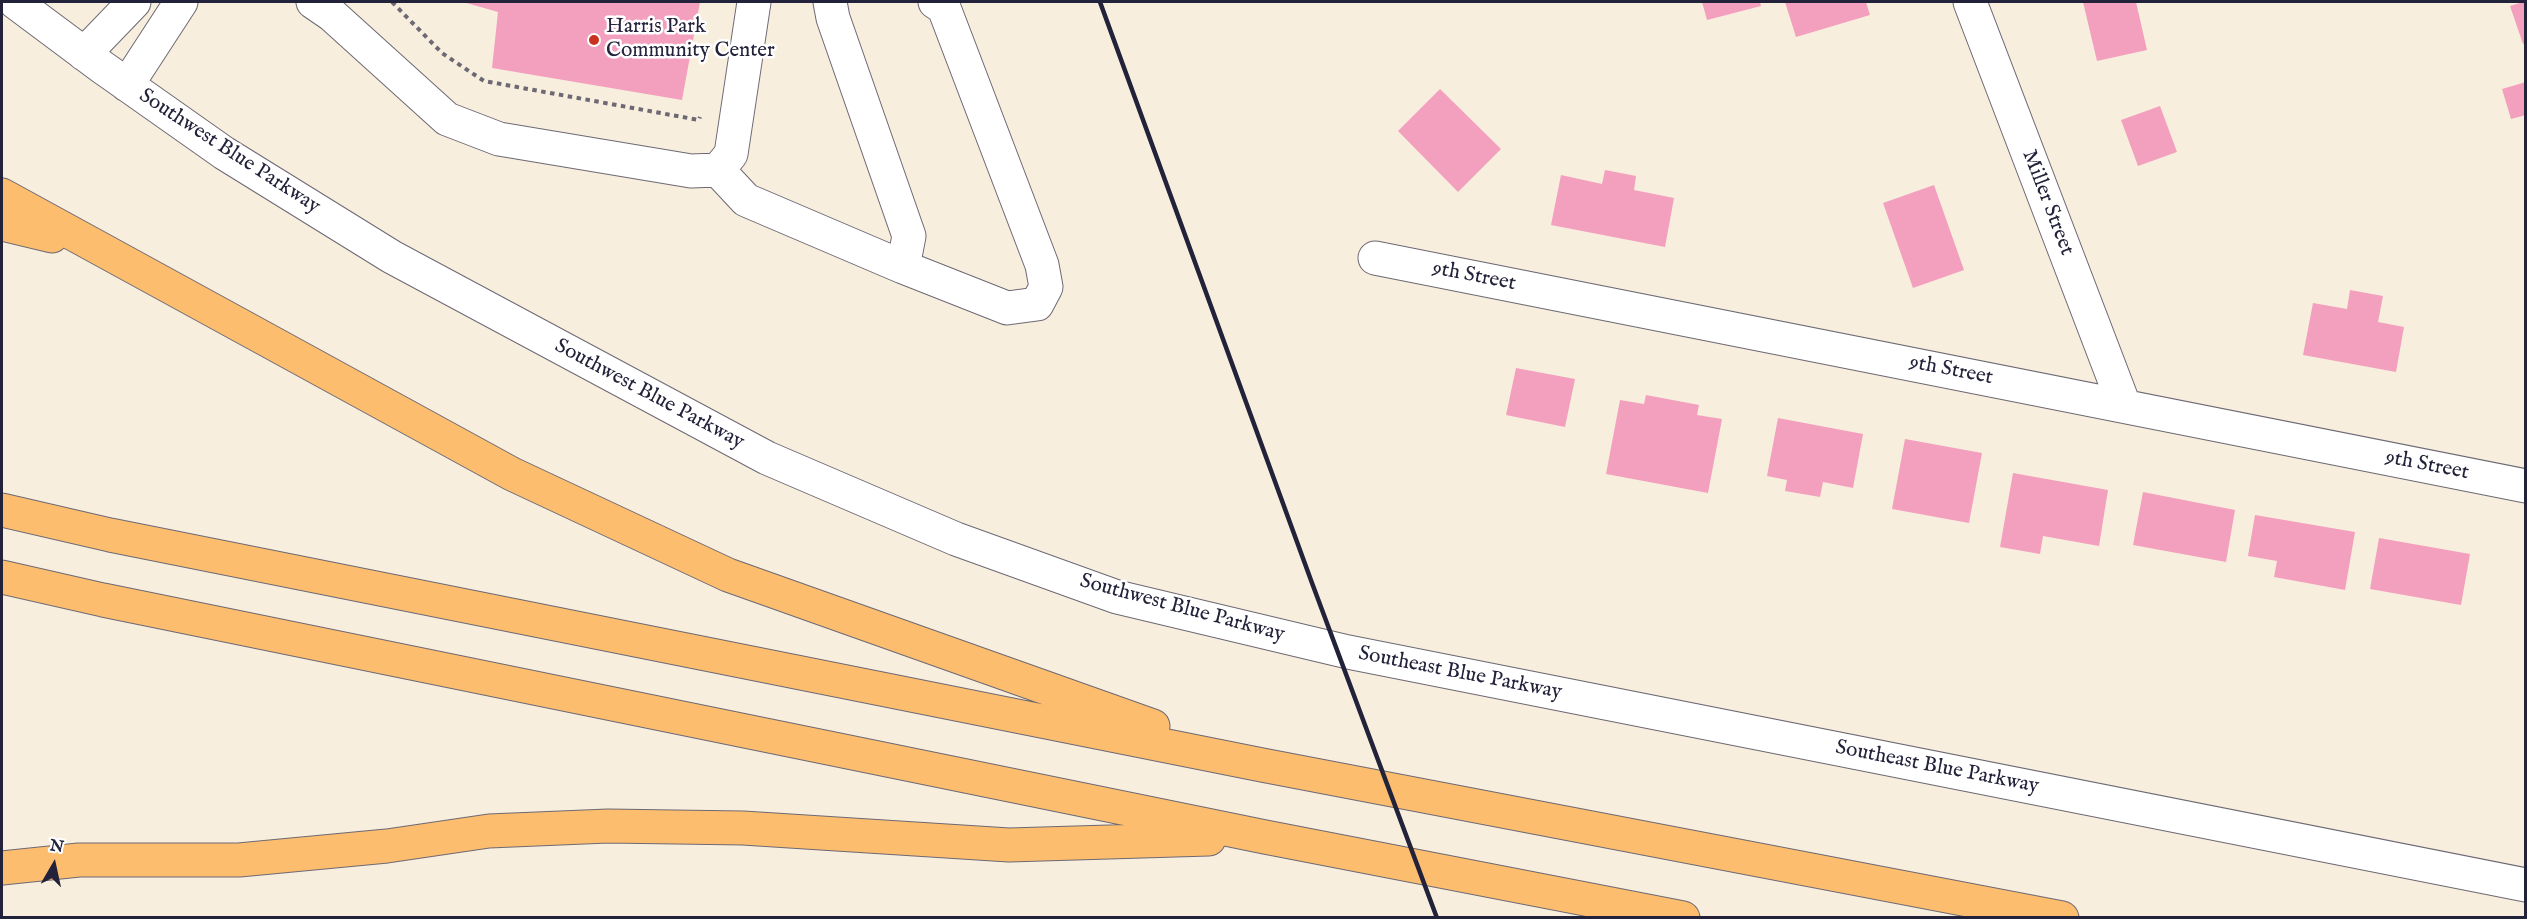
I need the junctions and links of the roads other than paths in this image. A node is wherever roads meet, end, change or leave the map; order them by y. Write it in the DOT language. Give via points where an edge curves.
graph roads {
  1 [pos="15,2"];
  2 [pos="134,2"];
  3 [pos="181,2"];
  4 [pos="313,2"];
  5 [pos="754,2"];
  6 [pos="830,2"];
  7 [pos="935,2"];
  8 [pos="1970,2"];
  9 [pos="84,54"];
  10 [pos="127,85"];
  11 [pos="718,170"];
  12 [pos="2,195"];
  13 [pos="2,224"];
  14 [pos="92,246"];
  15 [pos="1375,258"];
  16 [pos="903,267"];
  17 [pos="2124,405"];
  18 [pos="2526,486"];
  19 [pos="2,510"];
  20 [pos="2,577"];
  21 [pos="1348,652"];
  22 [pos="1262,765"];
  23 [pos="1265,837"];
  24 [pos="2,852"];
  25 [pos="79,860"];
  26 [pos="2,868"];
  27 [pos="2526,885"];
  28 [pos="1683,918"];
  29 [pos="2062,918"];
  1 -- 9 [label="street, Southwest Blue Parkway"];
  2 -- 9 [label="street"];
  3 -- 10 [label="street"];
  4 -- 11 [label="street" via="447,119 499,139 657,168"];
  5 -- 11 [label="street" via="731,154"];
  6 -- 16 [label="street" via="909,236"];
  7 -- 16 [label="street" via="944,8 1042,265 1046,287 1037,304 1007,308"];
  8 -- 17 [label="street, Miller Street"];
  9 -- 10 [label="street, Southwest Blue Parkway"];
  10 -- 21 [label="street, Southwest Blue Parkway" via="225,153 392,257 767,458 956,538 1117,597"];
  11 -- 16 [label="street" via="746,200"];
  12 -- 14 [label="highway"];
  13 -- 14 [label="highway"];
  14 -- 22 [label="highway" via="512,474 728,575"];
  15 -- 17 [label="street, 9th Street"];
  17 -- 18 [label="street, 9th Street"];
  19 -- 22 [label="highway"];
  20 -- 23 [label="highway"];
  21 -- 27 [label="street, Southeast Blue Parkway"];
  22 -- 29 [label="highway"];
  23 -- 25 [label="highway" via="1009,846 743,828 608,826 489,831 387,846 239,860"];
  23 -- 28 [label="highway"];
  24 -- 25 [label="highway"];
  25 -- 26 [label="highway"];
}
